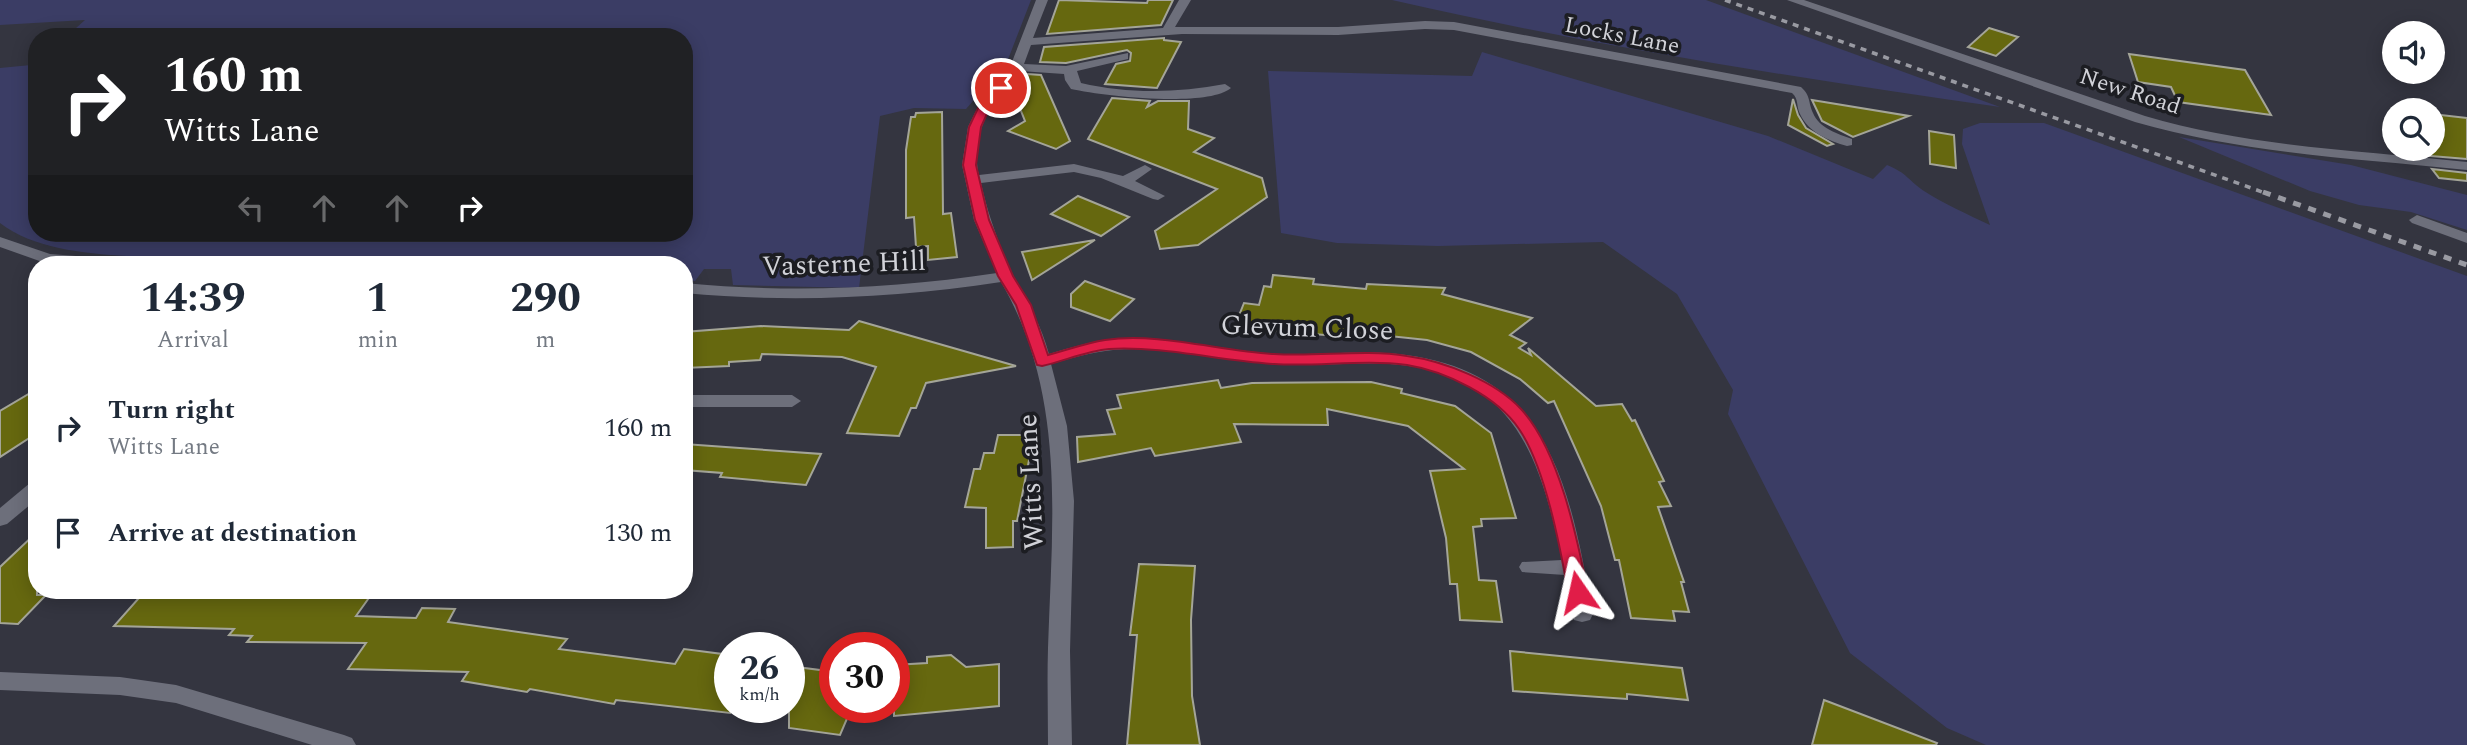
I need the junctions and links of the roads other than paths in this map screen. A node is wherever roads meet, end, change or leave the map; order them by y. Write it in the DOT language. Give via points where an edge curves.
graph roads {
  1 [pos="1042,0"];
  2 [pos="1185,0"];
  3 [pos="1793,0"];
  4 [pos="1167,31"];
  5 [pos="1026,43"];
  6 [pos="1124,56"];
  7 [pos="1016,67"];
  8 [pos="1066,70"];
  9 [pos="1225,88"];
  10 [pos="1847,142"];
  11 [pos="2467,166"];
  12 [pos="1145,169"];
  13 [pos="972,180"];
  14 [pos="1124,182"];
  15 [pos="1158,196"];
  16 [pos="2417,220"];
  17 [pos="2467,238"];
  18 [pos="0,242"];
  19 [pos="40,256"];
  20 [pos="1006,276"];
  21 [pos="693,289"];
  22 [pos="1042,361"];
  23 [pos="693,401"];
  24 [pos="792,401"];
  25 [pos="28,496"];
  26 [pos="0,519"];
  27 [pos="1528,567"];
  28 [pos="1574,569"];
  29 [pos="1582,614"];
  30 [pos="0,681"];
  31 [pos="344,745"];
  32 [pos="1060,745"];
  1 -- 5 [label="street, Witts Lane"];
  2 -- 4 [label="street"];
  3 -- 11 [label="street, New Road" via="2185,132 2320,154"];
  4 -- 5 [label="street, Locks Lane"];
  4 -- 10 [label="street, Locks Lane" via="1338,31 1425,25 1476,29 1796,90 1803,96 1805,114 1813,124"];
  5 -- 7 [label="street, Witts Lane"];
  6 -- 8 [label="street"];
  7 -- 8 [label="street"];
  7 -- 13 [label="street, Witts Lane" via="985,106 975,127 970,150"];
  8 -- 9 [label="street" via="1081,88 1186,95"];
  12 -- 14 [label="street"];
  13 -- 14 [label="street" via="1074,167"];
  13 -- 20 [label="street, Witts Lane" via="982,220"];
  14 -- 15 [label="street"];
  16 -- 17 [label="street"];
  18 -- 19 [label="street"];
  20 -- 21 [label="street, Vasterne Hill" via="940,287 835,295"];
  20 -- 22 [label="street, Witts Lane" via="1023,305"];
  22 -- 28 [label="street, Glevum Close" via="1106,345 1144,344 1274,359 1390,359 1450,371 1503,401 1527,428 1541,453"];
  22 -- 32 [label="street, Witts Lane" via="1056,414 1063,476"];
  23 -- 24 [label="street"];
  25 -- 26 [label="street"];
  27 -- 28 [label="street"];
  28 -- 29 [label="street, Glevum Close"];
  30 -- 31 [label="street" via="148,688"];
}
